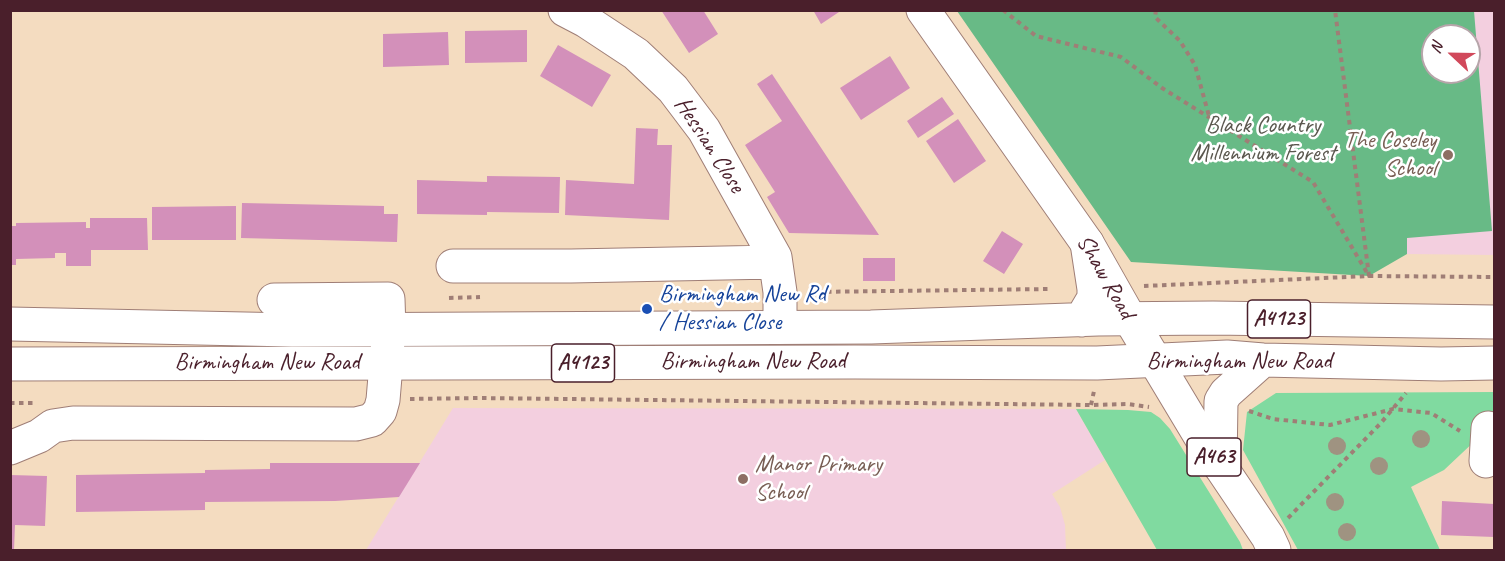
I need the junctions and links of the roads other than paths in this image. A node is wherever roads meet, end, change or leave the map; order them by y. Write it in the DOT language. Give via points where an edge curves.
graph roads {
  1 [pos="566,10"];
  2 [pos="923,10"];
  3 [pos="453,266"];
  4 [pos="777,277"];
  5 [pos="1104,288"];
  6 [pos="274,300"];
  7 [pos="1130,319"];
  8 [pos="1081,320"];
  9 [pos="1494,322"];
  10 [pos="10,324"];
  11 [pos="780,327"];
  12 [pos="389,329"];
  13 [pos="1263,360"];
  14 [pos="1155,361"];
  15 [pos="387,363"];
  16 [pos="1494,363"];
  17 [pos="10,364"];
  18 [pos="10,448"];
  19 [pos="1220,466"];
  20 [pos="1271,544"];
  1 -- 4 [label="main road, Hessian Close" via="636,54 673,89 705,130 775,256"];
  2 -- 5 [label="main road, Shaw Road" via="1087,243"];
  3 -- 4 [label="main road" via="571,266"];
  4 -- 11 [label="main road, Hessian Close"];
  5 -- 7 [label="main road, Shaw Road"];
  5 -- 8 [label="main road"];
  6 -- 12 [label="main road" via="388,299"];
  7 -- 8 [label="main road, Birmingham New Road / A4123"];
  7 -- 9 [label="main road, Birmingham New Road / A4123"];
  7 -- 14 [label="main road, Shaw Road / A463"];
  8 -- 11 [label="main road, Birmingham New Road / A4123"];
  10 -- 12 [label="main road, Birmingham New Road / A4123"];
  11 -- 12 [label="main road, Birmingham New Road / A4123"];
  12 -- 15 [label="main road"];
  13 -- 14 [label="main road, Birmingham New Road / A4123" via="1227,357"];
  13 -- 16 [label="main road, Birmingham New Road / A4123"];
  13 -- 19 [label="main road" via="1221,401"];
  14 -- 15 [label="main road, Birmingham New Road / A4123"];
  14 -- 19 [label="main road, Shaw Road / A463"];
  15 -- 17 [label="main road, Birmingham New Road / A4123"];
  15 -- 18 [label="main road" via="380,411 372,420 356,424 73,423 53,426"];
  19 -- 20 [label="main road, Shaw Road / A463"];
}
